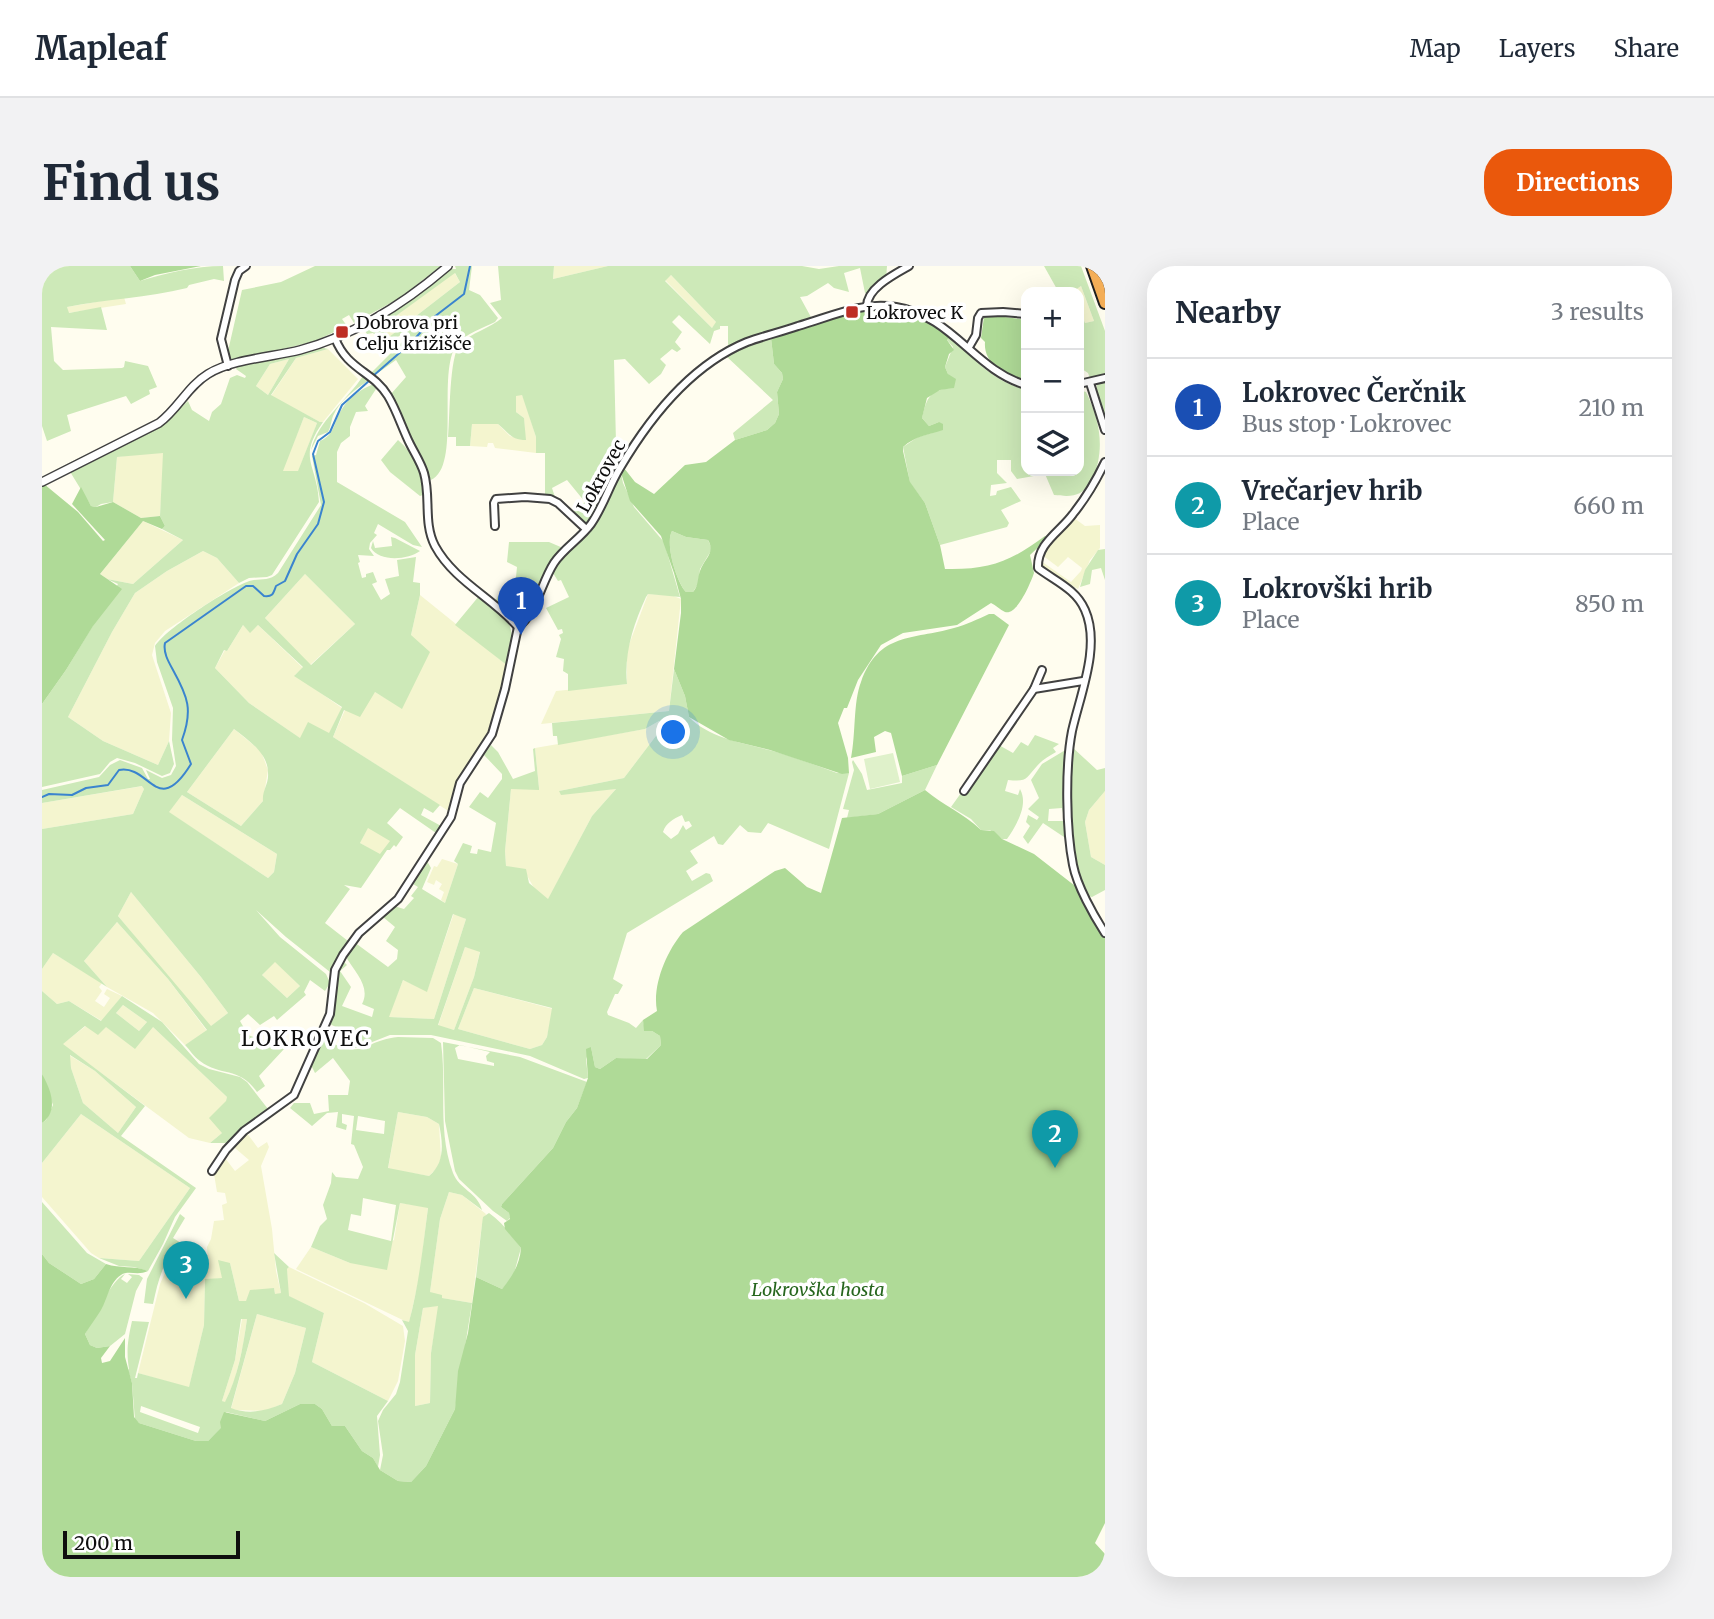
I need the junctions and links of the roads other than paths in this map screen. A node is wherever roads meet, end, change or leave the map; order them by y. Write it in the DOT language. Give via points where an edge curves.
graph roads {
  1 [pos="246,266"];
  2 [pos="448,266"];
  3 [pos="909,266"];
  4 [pos="1092,266"];
  5 [pos="1105,303"];
  6 [pos="867,306"];
  7 [pos="1021,314"];
  8 [pos="335,338"];
  9 [pos="969,347"];
  10 [pos="228,366"];
  11 [pos="1101,379"];
  12 [pos="1021,383"];
  13 [pos="1090,383"];
  14 [pos="1084,384"];
  15 [pos="1105,430"];
  16 [pos="1105,462"];
  17 [pos="42,482"];
  18 [pos="495,526"];
  19 [pos="586,529"];
  20 [pos="519,627"];
  21 [pos="1042,670"];
  22 [pos="1083,681"];
  23 [pos="1034,689"];
  24 [pos="964,791"];
  25 [pos="1105,933"];
  26 [pos="212,1171"];
  1 -- 10 [label="street" via="235,280 221,339"];
  2 -- 8 [label="street" via="407,300"];
  3 -- 6 [label="street" via="869,295"];
  4 -- 5 [label="highway"];
  6 -- 9 [label="street, Lokrovec" via="916,312"];
  6 -- 19 [label="street, Lokrovec" via="747,342 698,373 663,406 635,444"];
  7 -- 9 [label="street" via="981,313"];
  8 -- 10 [label="street"];
  8 -- 20 [label="street" via="345,357 389,398 424,472 428,521 437,549 458,576"];
  9 -- 12 [label="street, Lokrovec" via="1000,375"];
  10 -- 17 [label="street" via="200,380 159,423"];
  11 -- 13 [label="street"];
  13 -- 14 [label="street"];
  13 -- 15 [label="street"];
  16 -- 22 [label="street" via="1074,513 1038,558 1038,568 1077,595 1086,612 1090,649"];
  18 -- 19 [label="street" via="496,499 540,497 558,503"];
  19 -- 20 [label="street, Lokrovec" via="555,562 527,620"];
  20 -- 26 [label="street, Lokrovec" via="492,734 460,783 451,817 398,899 359,933 343,955 335,970 330,1014 294,1094 250,1125"];
  21 -- 23 [label="street"];
  22 -- 23 [label="street"];
  22 -- 25 [label="street" via="1069,752 1071,847 1078,882"];
  23 -- 24 [label="street"];
}
